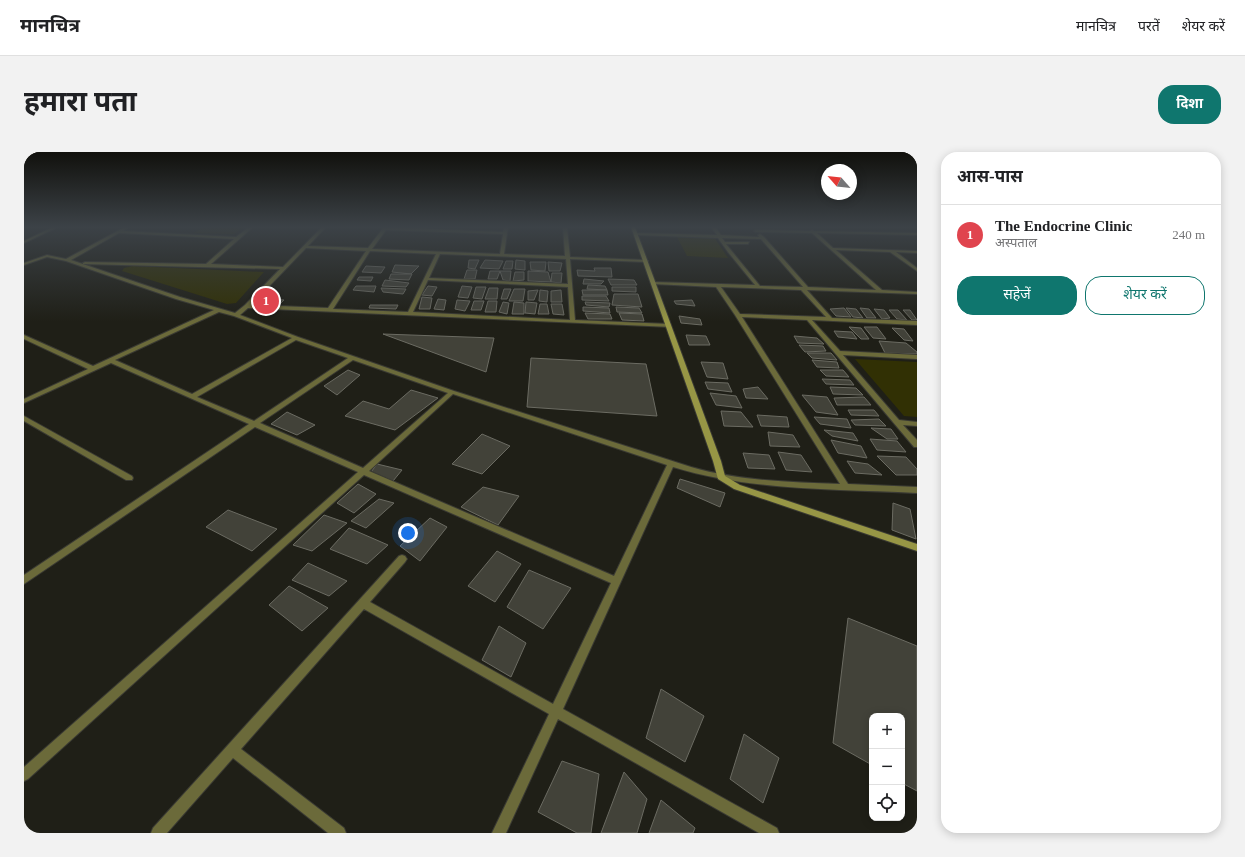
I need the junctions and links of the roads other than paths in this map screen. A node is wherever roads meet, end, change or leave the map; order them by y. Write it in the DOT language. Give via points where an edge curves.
graph roads {
  1 [pos="568,258"];
  2 [pos="39,259"];
  3 [pos="62,259"];
  4 [pos="213,259"];
  5 [pos="293,259"];
  6 [pos="363,259"];
  7 [pos="436,259"];
  8 [pos="588,259"];
  9 [pos="737,259"];
  10 [pos="780,259"];
  11 [pos="843,259"];
  12 [pos="902,259"];
  13 [pos="69,260"];
  14 [pos="646,261"];
  15 [pos="24,264"];
  16 [pos="207,264"];
  17 [pos="284,268"];
  18 [pos="916,269"];
  19 [pos="426,279"];
  20 [pos="653,283"];
  21 [pos="570,286"];
  22 [pos="718,286"];
  23 [pos="759,287"];
  24 [pos="805,289"];
  25 [pos="881,292"];
  26 [pos="917,293"];
  27 [pos="247,306"];
  28 [pos="218,310"];
  29 [pos="329,310"];
  30 [pos="410,314"];
  31 [pos="236,315"];
  32 [pos="738,315"];
  33 [pos="808,318"];
  34 [pos="830,319"];
  35 [pos="573,322"];
  36 [pos="917,323"];
  37 [pos="669,326"];
  38 [pos="24,338"];
  39 [pos="296,338"];
  40 [pos="837,353"];
  41 [pos="353,357"];
  42 [pos="917,357"];
  43 [pos="110,360"];
  44 [pos="92,368"];
  45 [pos="452,392"];
  46 [pos="192,397"];
  47 [pos="24,401"];
  48 [pos="24,418"];
  49 [pos="897,422"];
  50 [pos="254,423"];
  51 [pos="917,424"];
  52 [pos="917,445"];
  53 [pos="671,464"];
  54 [pos="363,472"];
  55 [pos="721,477"];
  56 [pos="129,478"];
  57 [pos="845,486"];
  58 [pos="902,489"];
  59 [pos="917,490"];
  60 [pos="917,494"];
  61 [pos="917,548"];
  62 [pos="402,559"];
  63 [pos="24,580"];
  64 [pos="616,581"];
  65 [pos="363,602"];
  66 [pos="556,711"];
  67 [pos="232,750"];
  68 [pos="24,775"];
  69 [pos="158,833"];
  70 [pos="340,833"];
  71 [pos="499,833"];
  72 [pos="772,833"];
  1 -- 21 [label="street"];
  2 -- 15 [label="street"];
  3 -- 13 [label="street"];
  4 -- 16 [label="street"];
  5 -- 17 [label="street"];
  6 -- 29 [label="street"];
  7 -- 19 [label="street"];
  8 -- 14 [label="street"];
  9 -- 23 [label="street"];
  10 -- 24 [label="street"];
  11 -- 25 [label="street"];
  12 -- 18 [label="street"];
  13 -- 16 [label="street" via="96,264"];
  13 -- 28 [label="street"];
  14 -- 20 [label="street"];
  16 -- 17 [label="street"];
  17 -- 27 [label="street"];
  19 -- 21 [label="street"];
  19 -- 30 [label="street"];
  20 -- 22 [label="street"];
  20 -- 37 [label="street"];
  21 -- 35 [label="street"];
  22 -- 23 [label="street"];
  22 -- 32 [label="street"];
  23 -- 24 [label="street"];
  24 -- 25 [label="street"];
  24 -- 34 [label="street"];
  25 -- 26 [label="street"];
  27 -- 29 [label="street"];
  27 -- 31 [label="street"];
  28 -- 31 [label="street"];
  28 -- 43 [label="street"];
  29 -- 30 [label="street"];
  30 -- 35 [label="street"];
  31 -- 39 [label="street"];
  32 -- 33 [label="street"];
  32 -- 57 [label="street"];
  33 -- 34 [label="street"];
  33 -- 40 [label="street"];
  34 -- 36 [label="street"];
  35 -- 37 [label="street"];
  37 -- 55 [label="street"];
  38 -- 44 [label="street"];
  39 -- 41 [label="street"];
  39 -- 46 [label="street"];
  40 -- 42 [label="street"];
  40 -- 49 [label="street"];
  41 -- 45 [label="street"];
  41 -- 50 [label="street"];
  43 -- 44 [label="street"];
  43 -- 46 [label="street"];
  44 -- 47 [label="street"];
  45 -- 53 [label="street"];
  45 -- 54 [label="street"];
  46 -- 50 [label="street"];
  48 -- 56 [label="street"];
  49 -- 51 [label="street"];
  49 -- 52 [label="street"];
  50 -- 54 [label="street"];
  50 -- 63 [label="street"];
  53 -- 55 [label="street"];
  53 -- 64 [label="street"];
  54 -- 64 [label="street"];
  54 -- 68 [label="street"];
  55 -- 57 [label="street"];
  55 -- 61 [label="street" via="737,487"];
  57 -- 58 [label="street"];
  58 -- 59 [label="street"];
  58 -- 60 [label="street"];
  62 -- 65 [label="street"];
  64 -- 66 [label="street"];
  65 -- 66 [label="street"];
  65 -- 67 [label="street"];
  66 -- 71 [label="street"];
  66 -- 72 [label="street"];
  67 -- 69 [label="street"];
  67 -- 70 [label="street"];
}
